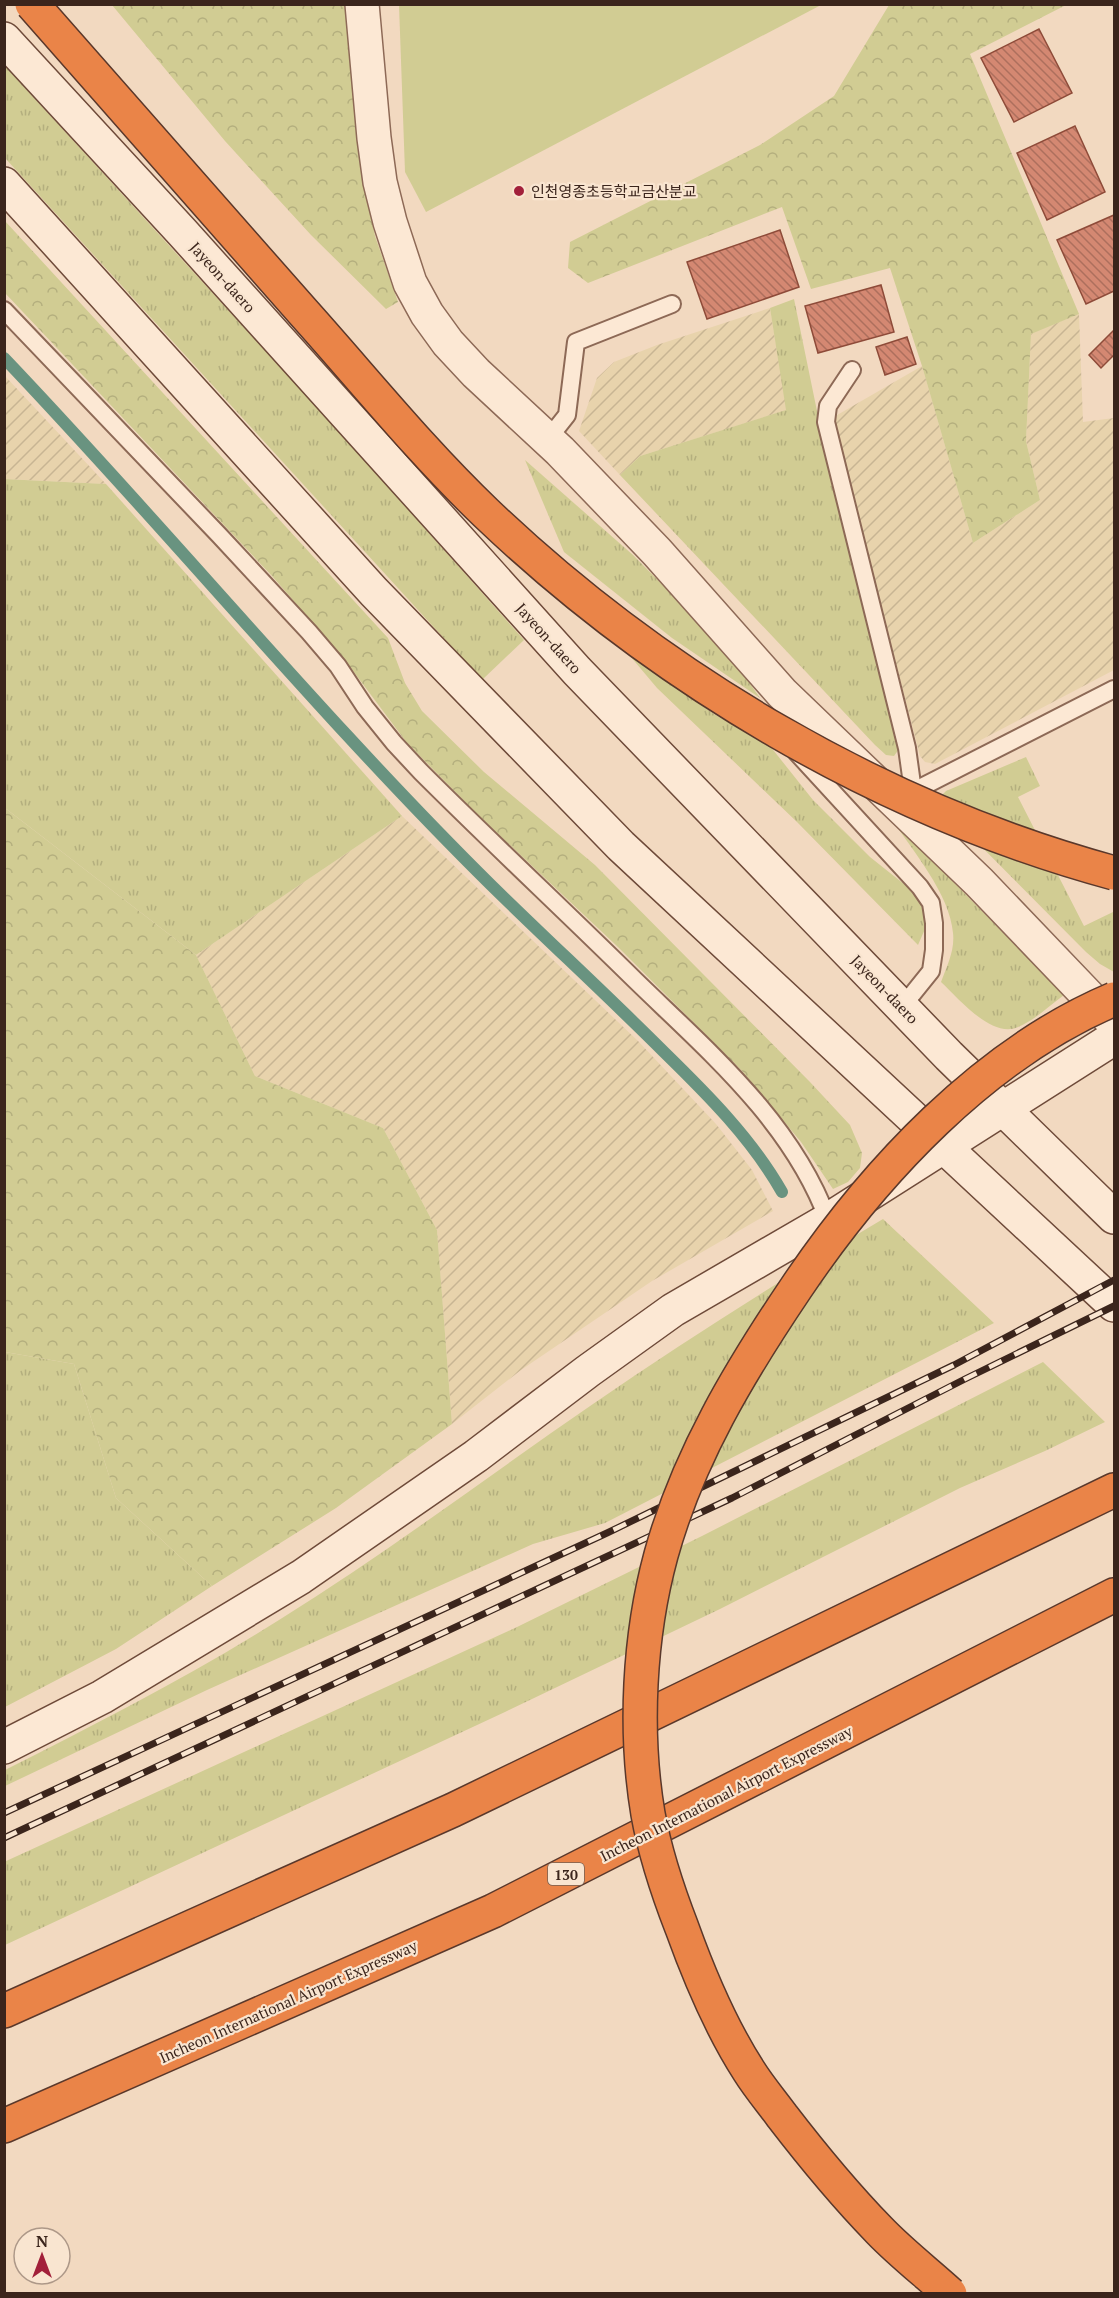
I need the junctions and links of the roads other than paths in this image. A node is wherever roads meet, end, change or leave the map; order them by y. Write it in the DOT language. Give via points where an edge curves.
graph roads {
  1 [pos="32,4"];
  2 [pos="362,4"];
  3 [pos="4,39"];
  4 [pos="4,184"];
  5 [pos="672,304"];
  6 [pos="4,310"];
  7 [pos="852,370"];
  8 [pos="548,439"];
  9 [pos="1114,688"];
  10 [pos="782,693"];
  11 [pos="904,796"];
  12 [pos="1114,873"];
  13 [pos="1114,999"];
  14 [pos="902,1007"];
  15 [pos="1114,1023"];
  16 [pos="1114,1038"];
  17 [pos="1002,1109"];
  18 [pos="944,1146"];
  19 [pos="1114,1217"];
  20 [pos="828,1220"];
  21 [pos="1114,1305"];
  22 [pos="1114,1490"];
  23 [pos="1114,1595"];
  24 [pos="4,1747"];
  25 [pos="4,2011"];
  26 [pos="4,2126"];
  27 [pos="950,2294"];
  1 -- 12 [label="highway, bridge" via="418,441 485,512 578,594 702,684 837,764 930,810"];
  2 -- 8 [label="main road" via="380,182 410,284 448,343"];
  3 -- 14 [label="main road, Jayeon-daero" via="577,671"];
  4 -- 18 [label="main road" via="374,592 621,846"];
  5 -- 8 [label="lane" via="576,342 567,415"];
  6 -- 20 [label="lane" via="295,617 421,772 752,1097 810,1178"];
  7 -- 11 [label="lane" via="828,406 826,422 907,748"];
  8 -- 10 [label="main road" via="657,552"];
  9 -- 11 [label="lane"];
  10 -- 11 [label="main road"];
  10 -- 14 [label="lane" via="777,717 783,737 931,903 931,971"];
  11 -- 15 [label="main road" via="979,882"];
  13 -- 27 [label="highway, bridge" via="1083,1012 1002,1064 936,1119 879,1180 818,1255 713,1421 661,1555 645,1635 641,1699 648,1815 668,1891 706,1993 749,2072 806,2147 881,2232"];
  14 -- 17 [label="main road, Jayeon-daero"];
  16 -- 17 [label="main road"];
  17 -- 18 [label="main road"];
  17 -- 19 [label="main road, Jayeon-daero"];
  18 -- 20 [label="main road"];
  18 -- 21 [label="main road"];
  20 -- 24 [label="main road" via="673,1310 476,1456 301,1576 102,1697"];
  22 -- 25 [label="highway" via="453,1810"];
  23 -- 26 [label="highway, Incheon International Airport Expressway / 130" via="493,1911"];
}
